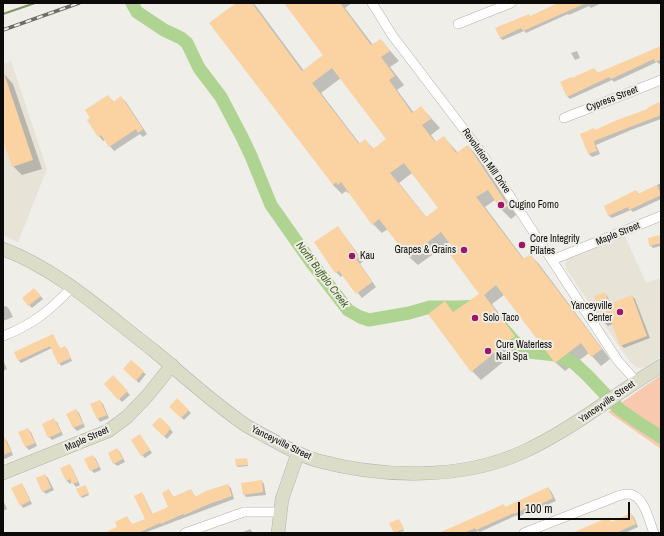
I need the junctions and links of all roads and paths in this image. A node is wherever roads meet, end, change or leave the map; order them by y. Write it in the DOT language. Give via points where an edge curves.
graph roads {
  1 [pos="372,3"];
  2 [pos="511,3"];
  3 [pos="458,24"];
  4 [pos="661,80"];
  5 [pos="564,118"];
  6 [pos="661,216"];
  7 [pos="3,248"];
  8 [pos="552,260"];
  9 [pos="72,287"];
  10 [pos="3,336"];
  11 [pos="172,365"];
  12 [pos="661,366"];
  13 [pos="632,384"];
  14 [pos="298,454"];
  15 [pos="3,473"];
  16 [pos="280,512"];
  17 [pos="185,533"];
  18 [pos="278,533"];
  19 [pos="524,533"];
  20 [pos="654,533"];
  1 -- 8 [label="street, Revolution Mill Drive" via="392,35 481,152"];
  2 -- 3 [label="street"];
  4 -- 5 [label="street, Cypress Street"];
  6 -- 8 [label="street, Maple Street"];
  7 -- 9 [label="main road, Yanceyville Street" via="36,264"];
  8 -- 13 [label="street, Revolution Mill Drive"];
  9 -- 10 [label="street" via="40,318"];
  9 -- 11 [label="main road, Yanceyville Street"];
  11 -- 14 [label="main road, Yanceyville Street" via="245,425"];
  11 -- 15 [label="main road, Maple Street" via="127,417 108,431"];
  12 -- 13 [label="main road, Yanceyville Street"];
  13 -- 14 [label="main road, Yanceyville Street" via="566,429 522,452 486,465 447,472 416,473 347,467"];
  14 -- 16 [label="main road"];
  16 -- 17 [label="street" via="244,512"];
  16 -- 18 [label="main road"];
  19 -- 20 [label="street" via="627,493 641,499"];
}
